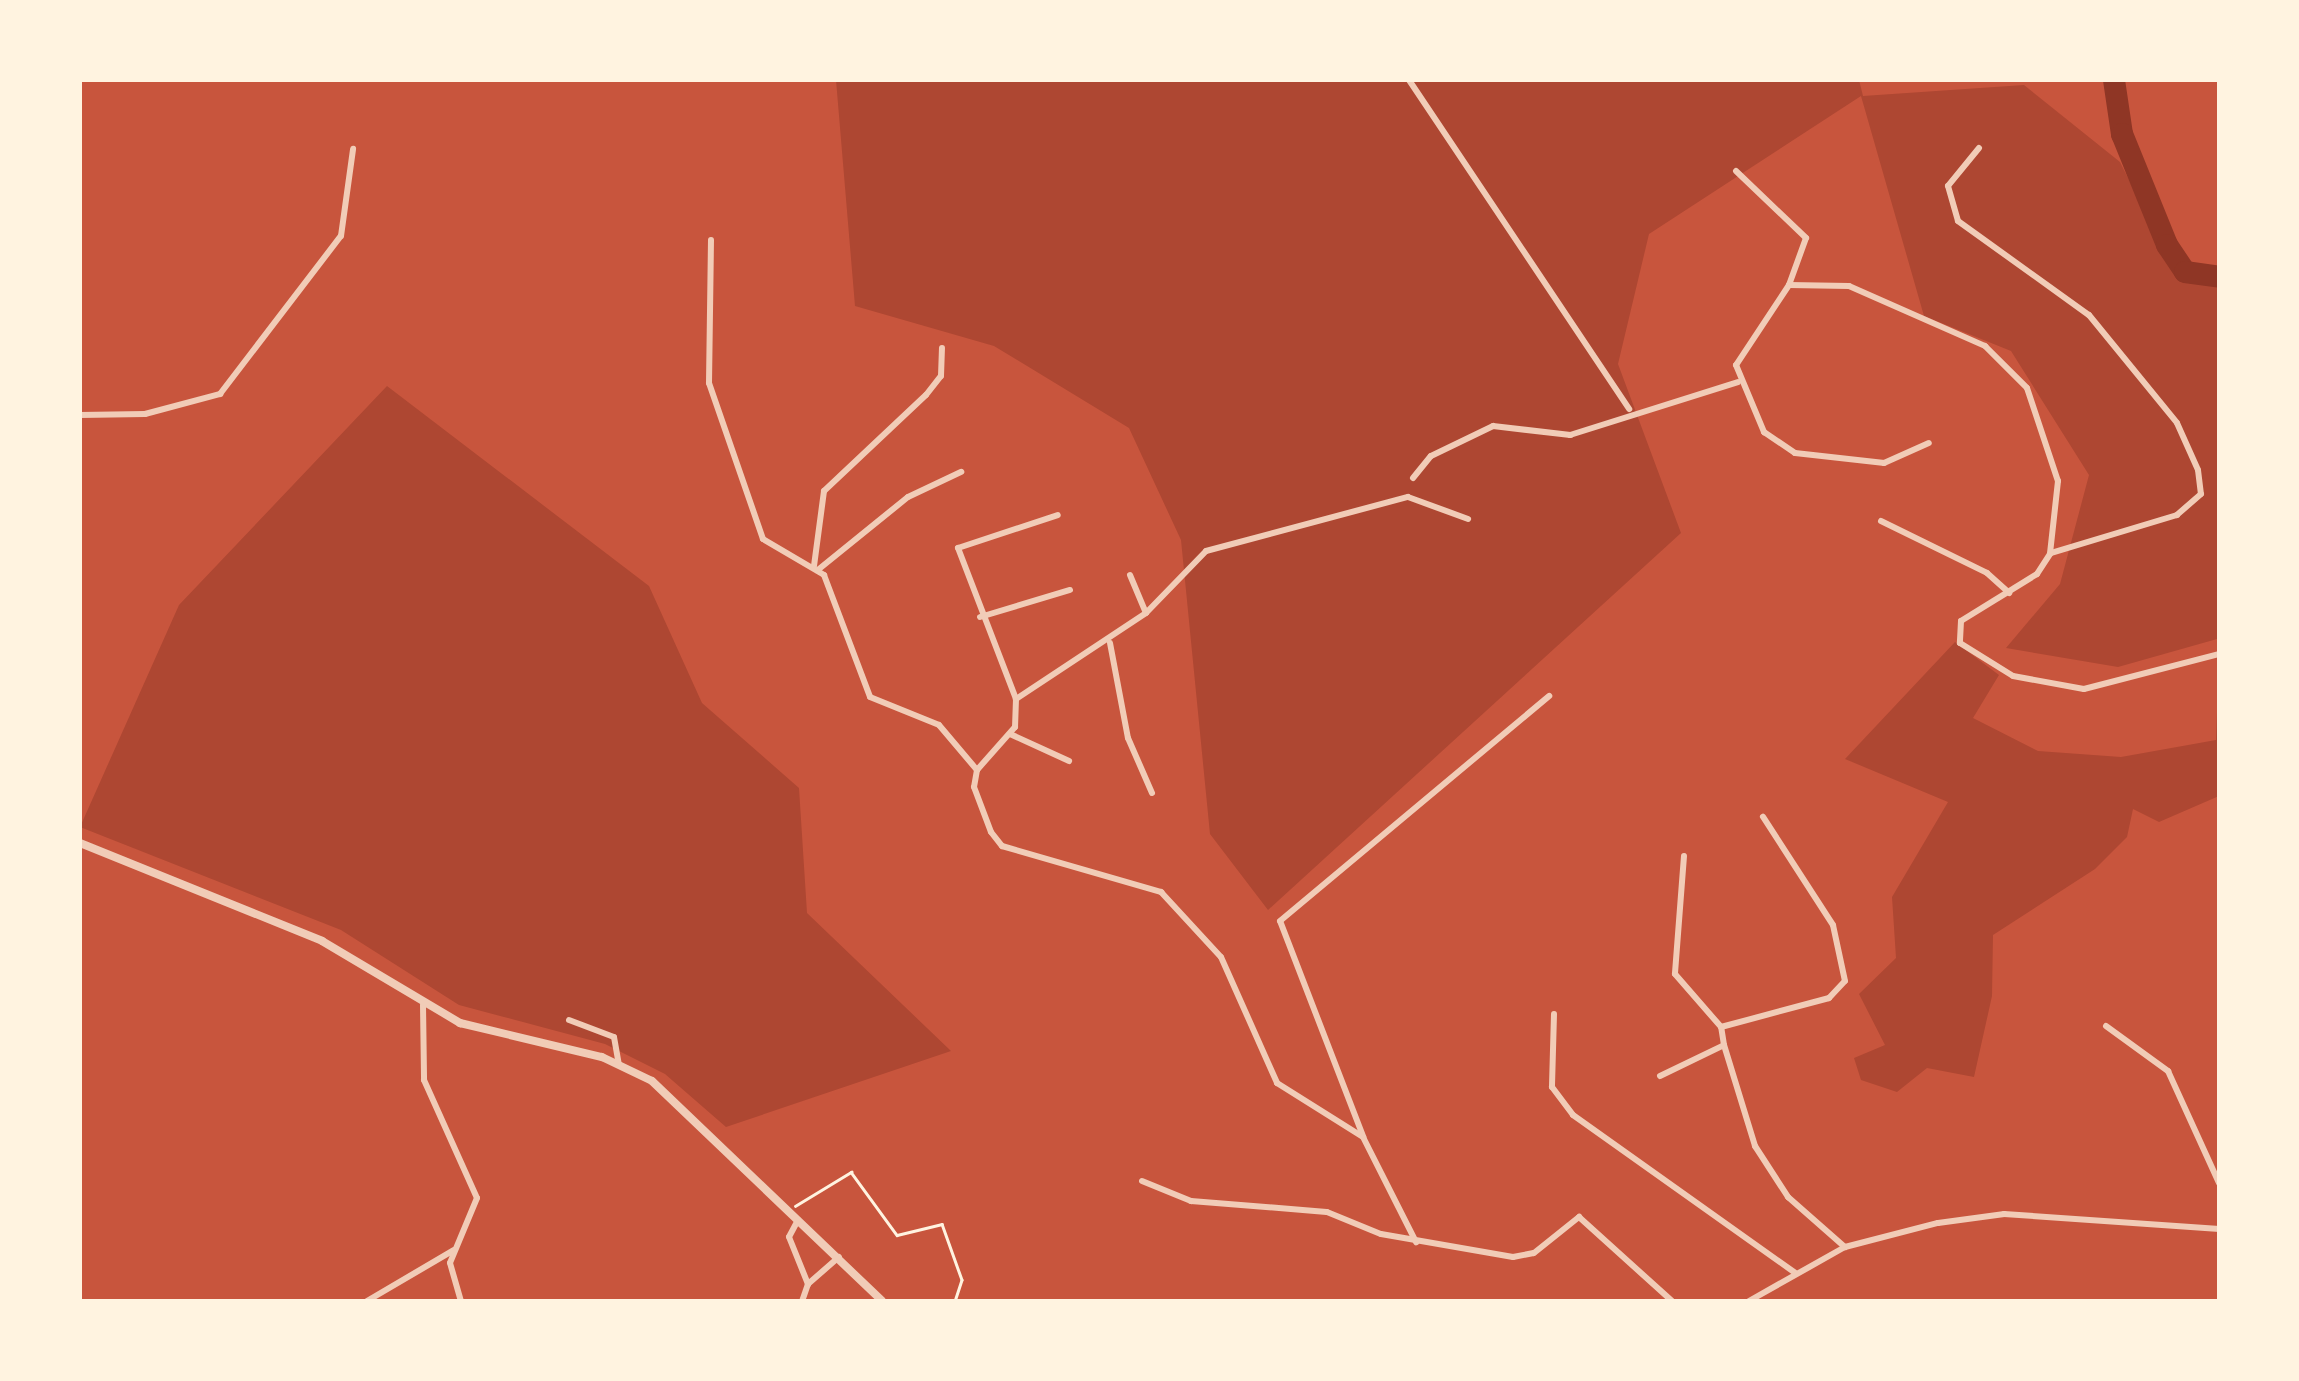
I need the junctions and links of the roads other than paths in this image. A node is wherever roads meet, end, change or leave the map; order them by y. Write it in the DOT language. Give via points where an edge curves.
graph roads {
  1 [pos="1409,80"];
  2 [pos="1979,148"];
  3 [pos="354,149"];
  4 [pos="1736,171"];
  5 [pos="711,240"];
  6 [pos="1788,285"];
  7 [pos="942,348"];
  8 [pos="1738,382"];
  9 [pos="1630,409"];
  10 [pos="80,415"];
  11 [pos="1929,442"];
  12 [pos="960,472"];
  13 [pos="1413,478"];
  14 [pos="1058,516"];
  15 [pos="1468,519"];
  16 [pos="1881,520"];
  17 [pos="2050,554"];
  18 [pos="817,568"];
  19 [pos="1130,575"];
  20 [pos="1070,590"];
  21 [pos="2009,593"];
  22 [pos="1146,613"];
  23 [pos="980,617"];
  24 [pos="1110,643"];
  25 [pos="2219,654"];
  26 [pos="1549,696"];
  27 [pos="1016,699"];
  28 [pos="1010,734"];
  29 [pos="1069,761"];
  30 [pos="977,770"];
  31 [pos="1152,793"];
  32 [pos="1763,817"];
  33 [pos="80,843"];
  34 [pos="1684,856"];
  35 [pos="422,1005"];
  36 [pos="1554,1014"];
  37 [pos="569,1020"];
  38 [pos="2106,1026"];
  39 [pos="1721,1027"];
  40 [pos="1724,1045"];
  41 [pos="619,1065"];
  42 [pos="1660,1076"];
  43 [pos="1363,1137"];
  44 [pos="1142,1181"];
  45 [pos="2219,1183"];
  46 [pos="798,1219"];
  47 [pos="2219,1230"];
  48 [pos="1416,1242"];
  49 [pos="1845,1247"];
  50 [pos="455,1249"];
  51 [pos="839,1257"];
  52 [pos="1796,1273"];
  53 [pos="808,1284"];
  54 [pos="367,1301"];
  55 [pos="461,1301"];
  56 [pos="802,1301"];
  57 [pos="882,1301"];
  58 [pos="1672,1301"];
  59 [pos="1748,1301"];
  1 -- 9 [label="street"];
  2 -- 17 [label="street" via="1948,186 1958,222 2088,315 2177,424 2198,470 2201,494 2177,515"];
  3 -- 10 [label="street" via="341,236 220,394 145,414"];
  4 -- 6 [label="street" via="1804,231"];
  5 -- 18 [label="street" via="709,384 763,539"];
  6 -- 8 [label="street" via="1740,350"];
  6 -- 17 [label="street" via="1849,286 1986,346 2018,372 2058,481"];
  7 -- 18 [label="street" via="940,376 926,395 824,491"];
  8 -- 9 [label="street"];
  8 -- 11 [label="street" via="1764,432 1795,453 1884,463"];
  9 -- 13 [label="street" via="1570,435 1492,426 1430,456"];
  12 -- 18 [label="street" via="908,496"];
  14 -- 23 [label="street" via="962,542"];
  15 -- 22 [label="street" via="1408,497 1206,551"];
  16 -- 21 [label="street" via="1987,572"];
  17 -- 21 [label="street"];
  18 -- 30 [label="street" via="860,686 939,725"];
  19 -- 22 [label="street"];
  20 -- 23 [label="street"];
  21 -- 25 [label="street" via="1966,616 1956,634 2013,676 2049,688 2120,684"];
  22 -- 24 [label="street"];
  23 -- 27 [label="street"];
  24 -- 27 [label="street"];
  24 -- 31 [label="street" via="1126,732"];
  26 -- 43 [label="street" via="1280,921"];
  27 -- 28 [label="street"];
  28 -- 29 [label="street"];
  28 -- 30 [label="street"];
  30 -- 43 [label="street" via="974,786 996,842 1161,892 1220,957 1278,1083"];
  32 -- 39 [label="street" via="1833,925 1844,981 1829,998"];
  33 -- 35 [label="street" via="322,941"];
  34 -- 39 [label="street" via="1675,974"];
  35 -- 41 [label="street"];
  35 -- 50 [label="street" via="424,1080 478,1198"];
  36 -- 52 [label="street" via="1552,1087 1573,1115"];
  37 -- 41 [label="street" via="614,1037"];
  38 -- 45 [label="street" via="2168,1070"];
  39 -- 40 [label="street"];
  40 -- 42 [label="street"];
  40 -- 49 [label="street" via="1755,1146 1788,1196"];
  41 -- 46 [label="street" via="693,1115"];
  43 -- 48 [label="street"];
  44 -- 48 [label="street" via="1191,1200 1327,1212"];
  46 -- 51 [label="street"];
  46 -- 53 [label="street" via="789,1237"];
  47 -- 49 [label="street" via="2004,1214"];
  48 -- 58 [label="street" via="1526,1256 1579,1216"];
  49 -- 52 [label="street"];
  50 -- 54 [label="street"];
  50 -- 55 [label="street" via="451,1279"];
  51 -- 53 [label="street"];
  51 -- 57 [label="street"];
  52 -- 59 [label="street"];
  53 -- 56 [label="street"];
}
